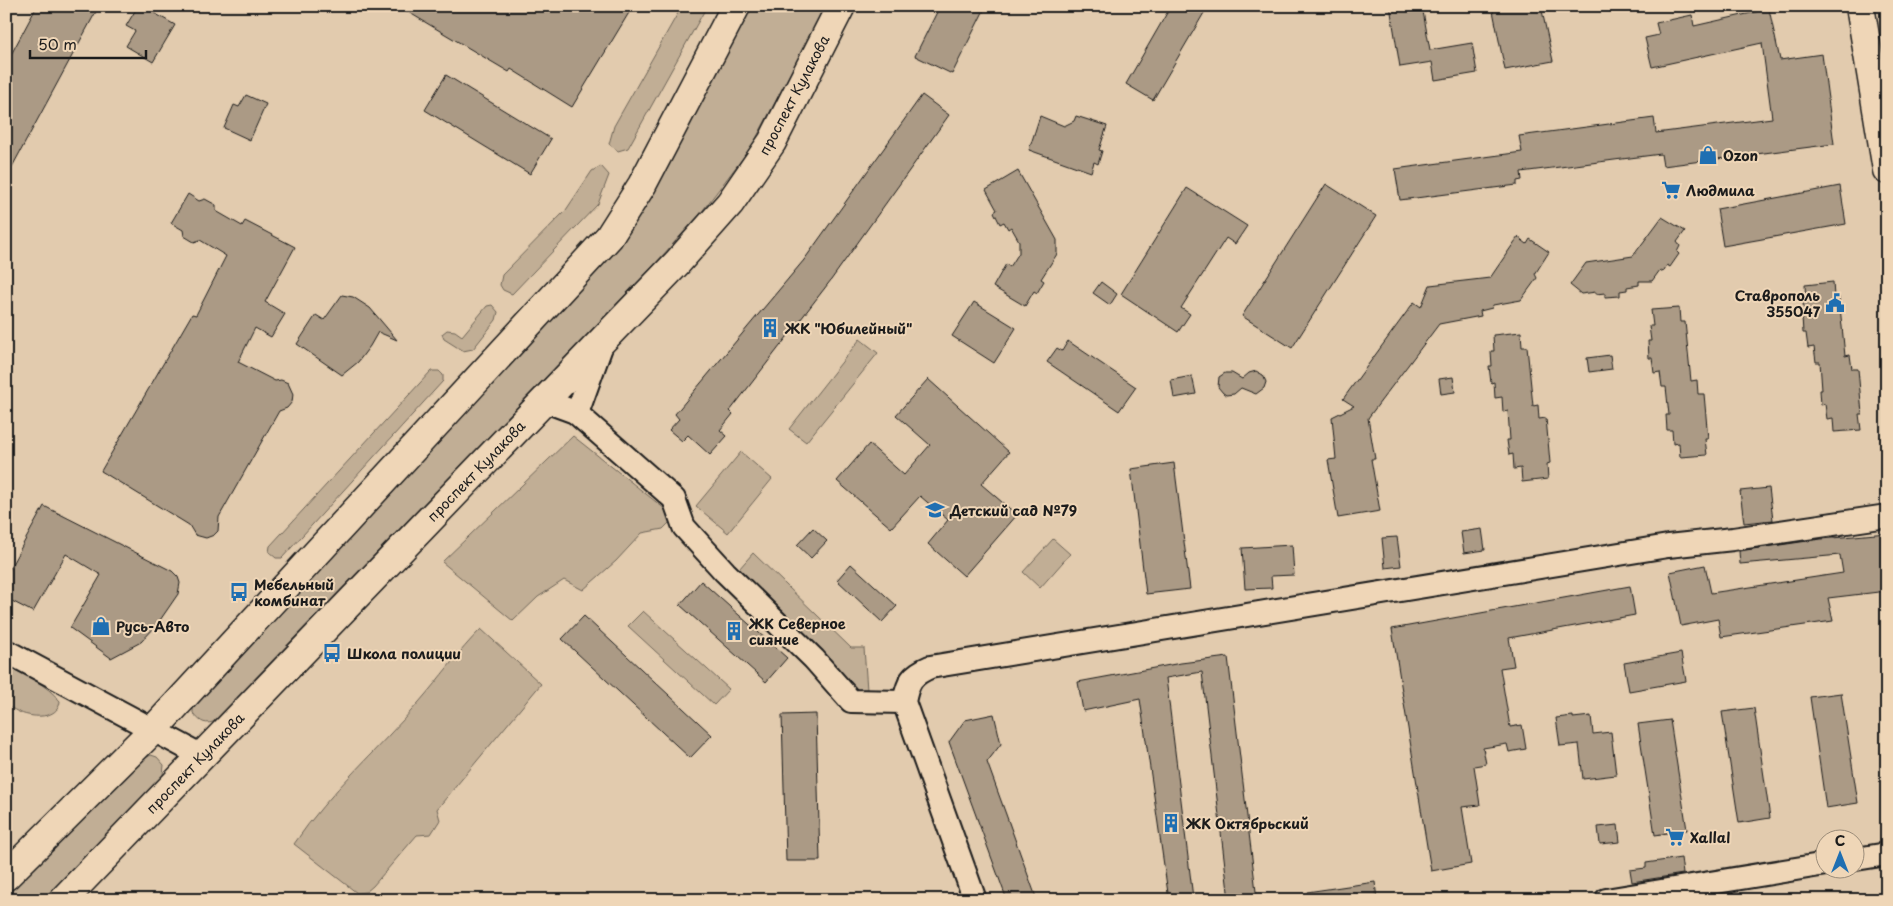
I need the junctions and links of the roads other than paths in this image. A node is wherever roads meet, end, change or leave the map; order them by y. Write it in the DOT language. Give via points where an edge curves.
graph roads {
  1 [pos="736,6"];
  2 [pos="841,6"];
  3 [pos="1860,6"];
  4 [pos="1887,170"];
  5 [pos="603,340"];
  6 [pos="545,401"];
  7 [pos="575,412"];
  8 [pos="1887,516"];
  9 [pos="6,651"];
  10 [pos="904,702"];
  11 [pos="153,730"];
  12 [pos="202,756"];
  13 [pos="1887,854"];
  14 [pos="1866,857"];
  15 [pos="1816,866"];
  16 [pos="6,876"];
  17 [pos="63,900"];
  18 [pos="975,900"];
  19 [pos="1606,900"];
  1 -- 11 [label="main road" via="642,185 609,236"];
  2 -- 5 [label="main road, проспект Кулакова" via="772,142 730,203"];
  3 -- 4 [label="main road"];
  5 -- 6 [label="main road, проспект Кулакова"];
  5 -- 7 [label="street"];
  6 -- 7 [label="street"];
  6 -- 12 [label="main road, проспект Кулакова"];
  7 -- 10 [label="street" via="674,500 684,527 852,701"];
  8 -- 10 [label="street" via="1668,546 930,667 917,673 907,685"];
  9 -- 11 [label="street"];
  10 -- 18 [label="street"];
  11 -- 12 [label="street"];
  11 -- 16 [label="main road"];
  12 -- 17 [label="main road, проспект Кулакова"];
  13 -- 14 [label="street"];
  15 -- 19 [label="street"];
}
